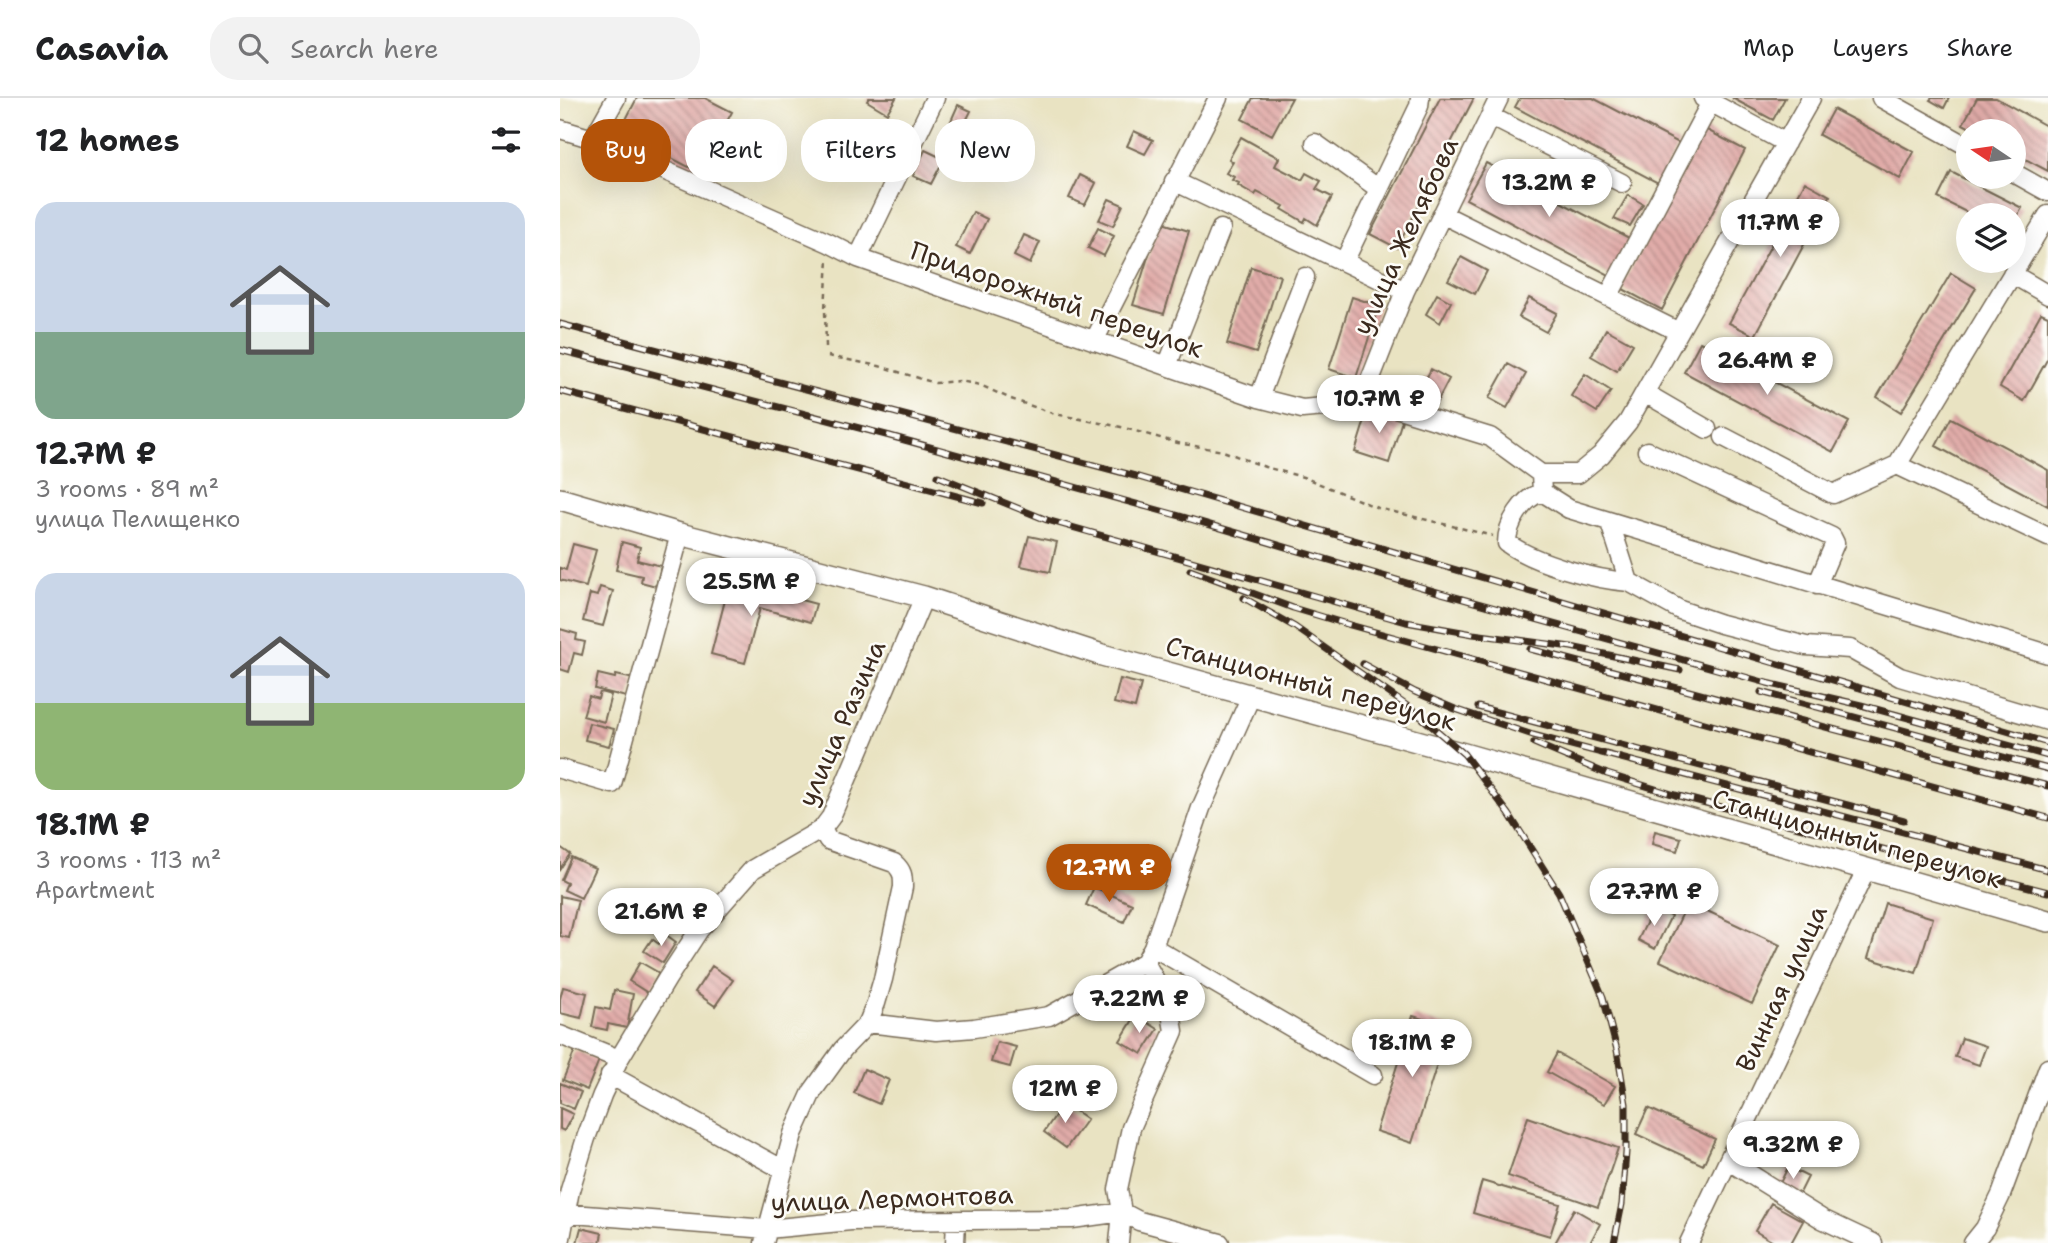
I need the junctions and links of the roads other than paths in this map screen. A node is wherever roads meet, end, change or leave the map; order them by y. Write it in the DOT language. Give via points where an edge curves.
graph roads {
  1 [pos="616,98"];
  2 [pos="934,98"];
  3 [pos="1218,98"];
  4 [pos="1420,98"];
  5 [pos="1499,98"];
  6 [pos="1811,98"];
  7 [pos="1881,98"];
  8 [pos="1707,100"];
  9 [pos="1490,116"];
  10 [pos="604,119"];
  11 [pos="560,129"];
  12 [pos="581,135"];
  13 [pos="1956,140"];
  14 [pos="1315,143"];
  15 [pos="1786,144"];
  16 [pos="671,173"];
  17 [pos="2026,180"];
  18 [pos="1174,181"];
  19 [pos="1622,183"];
  20 [pos="1379,189"];
  21 [pos="2048,192"];
  22 [pos="1442,214"];
  23 [pos="2048,215"];
  24 [pos="1221,229"];
  25 [pos="858,258"];
  26 [pos="1344,262"];
  27 [pos="2012,274"];
  28 [pos="1305,277"];
  29 [pos="1405,291"];
  30 [pos="2048,295"];
  31 [pos="1608,297"];
  32 [pos="1679,332"];
  33 [pos="1094,341"];
  34 [pos="1167,366"];
  35 [pos="1645,393"];
  36 [pos="1259,398"];
  37 [pos="1363,398"];
  38 [pos="1707,429"];
  39 [pos="1724,437"];
  40 [pos="1647,451"];
  41 [pos="1897,465"];
  42 [pos="1542,483"];
  43 [pos="560,499"];
  44 [pos="1610,523"];
  45 [pos="680,534"];
  46 [pos="2048,537"];
  47 [pos="1629,582"];
  48 [pos="1817,585"];
  49 [pos="924,597"];
  50 [pos="2048,653"];
  51 [pos="1251,696"];
  52 [pos="2048,721"];
  53 [pos="560,769"];
  54 [pos="822,829"];
  55 [pos="1866,870"];
  56 [pos="2048,921"];
  57 [pos="1149,954"];
  58 [pos="868,1023"];
  59 [pos="560,1035"];
  60 [pos="614,1067"];
  61 [pos="2048,1068"];
  62 [pos="1373,1076"];
  63 [pos="1729,1161"];
  64 [pos="782,1169"];
  65 [pos="1122,1212"];
  66 [pos="563,1213"];
  67 [pos="956,1221"];
  68 [pos="766,1236"];
  69 [pos="561,1243"];
  70 [pos="955,1243"];
  71 [pos="1119,1243"];
  72 [pos="1220,1243"];
  73 [pos="1689,1243"];
  74 [pos="1873,1243"];
  75 [pos="1973,1243"];
  1 -- 10 [label="street"];
  2 -- 25 [label="street"];
  3 -- 18 [label="street"];
  4 -- 20 [label="street"];
  5 -- 9 [label="street, улица Желябова"];
  6 -- 15 [label="street"];
  7 -- 13 [label="street"];
  8 -- 15 [label="street"];
  8 -- 31 [label="street"];
  9 -- 19 [label="street"];
  9 -- 22 [label="street, улица Желябова"];
  11 -- 12 [label="street, Придорожный переулок"];
  14 -- 20 [label="street"];
  15 -- 32 [label="street"];
  16 -- 25 [label="street, Придорожный переулок"];
  17 -- 21 [label="street"];
  18 -- 26 [label="street"];
  18 -- 33 [label="street"];
  20 -- 26 [label="street"];
  22 -- 29 [label="street, улица Желябова"];
  22 -- 31 [label="street"];
  23 -- 27 [label="street"];
  24 -- 34 [label="street"];
  25 -- 33 [label="street, Придорожный переулок"];
  26 -- 29 [label="street"];
  27 -- 30 [label="street"];
  27 -- 41 [label="street"];
  28 -- 36 [label="street"];
  29 -- 37 [label="street, улица Желябова"];
  31 -- 32 [label="street"];
  32 -- 35 [label="street"];
  33 -- 34 [label="street, Придорожный переулок"];
  34 -- 36 [label="street, Придорожный переулок"];
  35 -- 38 [label="street"];
  35 -- 42 [label="street" via="1601,455 1578,474"];
  36 -- 37 [label="street, Придорожный переулок" via="1302,409"];
  37 -- 42 [label="street" via="1490,437"];
  39 -- 41 [label="street" via="1833,494"];
  40 -- 48 [label="street" via="1832,537 1835,543"];
  41 -- 46 [label="street"];
  42 -- 44 [label="street" via="1569,509"];
  42 -- 47 [label="street" via="1512,522 1507,543 1606,581"];
  43 -- 45 [label="main road, Станционный переулок"];
  44 -- 47 [label="street"];
  44 -- 48 [label="street"];
  45 -- 49 [label="main road, Станционный переулок"];
  45 -- 53 [label="street" via="612,784"];
  47 -- 52 [label="street" via="1680,610 1721,624 1806,646 1850,649 1900,677"];
  48 -- 50 [label="street"];
  49 -- 51 [label="main road, Станционный переулок"];
  49 -- 54 [label="street, улица Разина"];
  51 -- 55 [label="main road, Станционный переулок"];
  51 -- 57 [label="street" via="1201,808"];
  54 -- 58 [label="street" via="828,840 894,863 903,876 883,979"];
  54 -- 60 [label="street, улица Разина" via="753,869 731,892 699,930"];
  55 -- 56 [label="main road, Станционный переулок"];
  55 -- 63 [label="street, Винная улица"];
  57 -- 58 [label="street" via="1049,1016 936,1031"];
  57 -- 62 [label="street"];
  57 -- 65 [label="street" via="1170,1007 1174,1031 1131,1128 1118,1189"];
  58 -- 64 [label="street" via="813,1092"];
  59 -- 60 [label="street"];
  60 -- 64 [label="street"];
  60 -- 66 [label="street, улица Разина"];
  61 -- 75 [label="street" via="2001,1195"];
  63 -- 73 [label="street, Винная улица"];
  63 -- 74 [label="street" via="1822,1219"];
  64 -- 68 [label="street"];
  65 -- 67 [label="street, улица Лермонтова" via="1072,1219"];
  65 -- 71 [label="street"];
  65 -- 72 [label="street"];
  66 -- 68 [label="street, улица Лермонтова"];
  66 -- 69 [label="street, улица Разина"];
  67 -- 68 [label="street, улица Лермонтова" via="851,1221"];
  67 -- 70 [label="street"];
}
